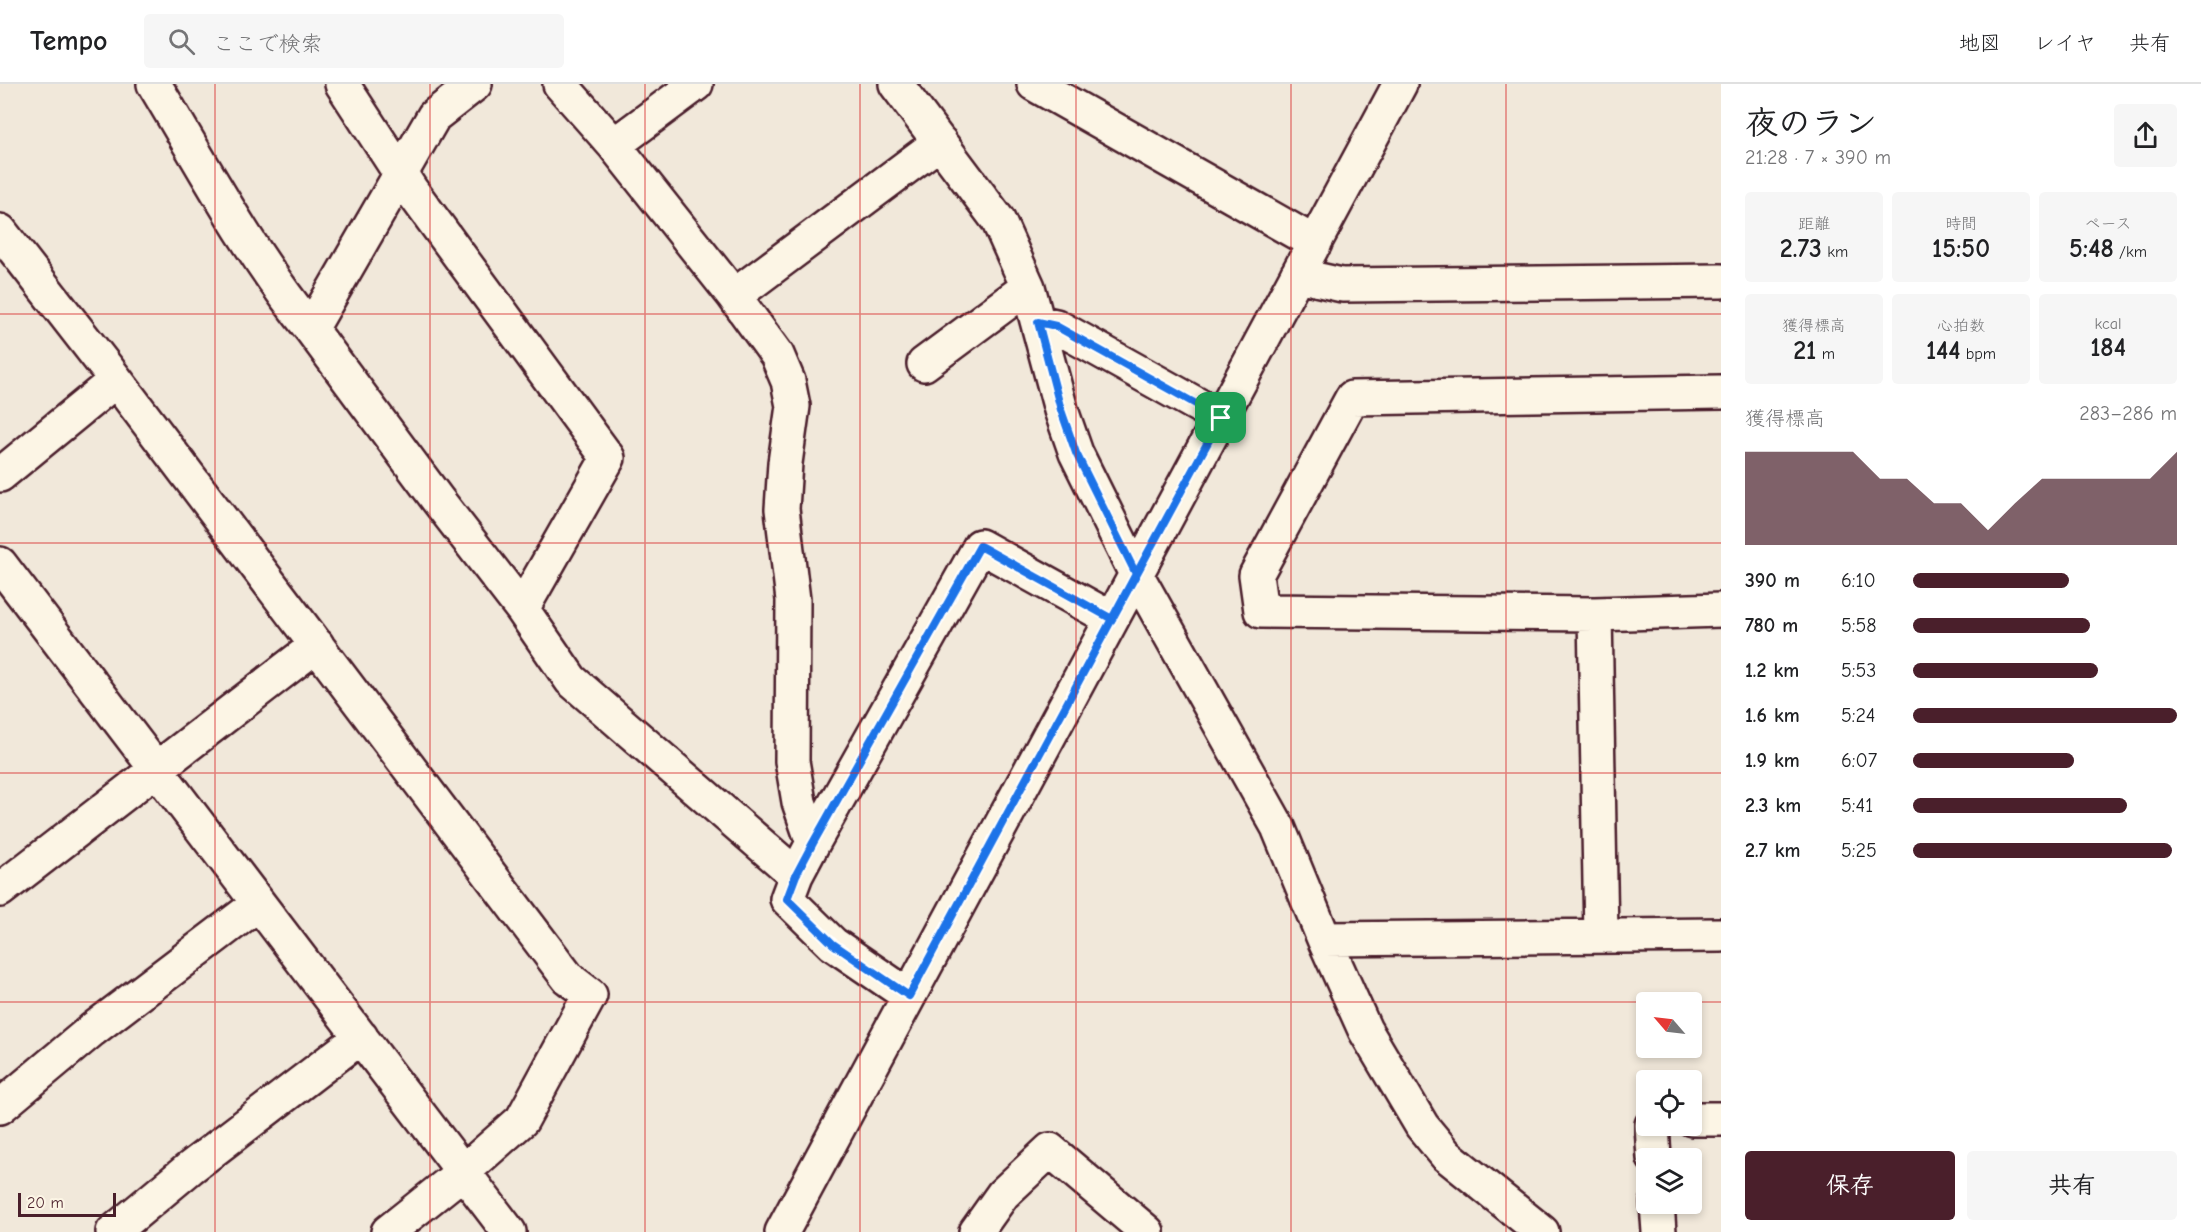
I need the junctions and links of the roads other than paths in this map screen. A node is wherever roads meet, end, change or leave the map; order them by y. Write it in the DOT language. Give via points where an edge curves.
graph roads {
  1 [pos="154,84"];
  2 [pos="342,84"];
  3 [pos="475,84"];
  4 [pos="560,84"];
  5 [pos="696,84"];
  6 [pos="896,84"];
  7 [pos="1034,84"];
  8 [pos="1400,84"];
  9 [pos="940,142"];
  10 [pos="614,145"];
  11 [pos="400,175"];
  12 [pos="0,231"];
  13 [pos="1315,243"];
  14 [pos="1297,275"];
  15 [pos="1721,281"];
  16 [pos="1028,287"];
  17 [pos="734,296"];
  18 [pos="1038,322"];
  19 [pos="311,329"];
  20 [pos="924,364"];
  21 [pos="116,380"];
  22 [pos="1721,392"];
  23 [pos="1221,418"];
  24 [pos="0,475"];
  25 [pos="0,564"];
  26 [pos="1136,574"];
  27 [pos="522,609"];
  28 [pos="1721,610"];
  29 [pos="1595,614"];
  30 [pos="1112,619"];
  31 [pos="317,645"];
  32 [pos="156,769"];
  33 [pos="813,843"];
  34 [pos="796,875"];
  35 [pos="2,884"];
  36 [pos="258,904"];
  37 [pos="1721,935"];
  38 [pos="1601,936"];
  39 [pos="1324,939"];
  40 [pos="909,996"];
  41 [pos="362,1037"];
  42 [pos="0,1107"];
  43 [pos="1702,1119"];
  44 [pos="1721,1119"];
  45 [pos="463,1172"];
  46 [pos="1658,1214"];
  47 [pos="792,1228"];
  48 [pos="113,1232"];
  49 [pos="388,1232"];
  50 [pos="509,1232"];
  51 [pos="976,1232"];
  52 [pos="1147,1232"];
  53 [pos="1542,1232"];
  54 [pos="1659,1232"];
  1 -- 19 [label="street" via="244,234"];
  2 -- 11 [label="street"];
  3 -- 11 [label="street" via="434,116"];
  4 -- 10 [label="street"];
  5 -- 10 [label="street"];
  6 -- 9 [label="street"];
  7 -- 13 [label="street"];
  8 -- 13 [label="street"];
  9 -- 16 [label="street" via="998,220"];
  9 -- 17 [label="street"];
  10 -- 17 [label="street"];
  11 -- 19 [label="street"];
  11 -- 27 [label="street" via="608,458"];
  12 -- 21 [label="street"];
  13 -- 14 [label="street"];
  14 -- 15 [label="street" via="1342,285"];
  14 -- 23 [label="street"];
  16 -- 18 [label="street"];
  16 -- 20 [label="street"];
  17 -- 33 [label="street" via="777,355 793,406 782,509 793,600 792,761 799,802"];
  18 -- 23 [label="street" via="1056,326"];
  18 -- 26 [label="street" via="1076,453"];
  19 -- 27 [label="street"];
  21 -- 24 [label="street"];
  21 -- 31 [label="street"];
  22 -- 29 [label="street" via="1352,398 1256,575 1261,611"];
  23 -- 26 [label="street"];
  25 -- 32 [label="street"];
  26 -- 30 [label="street"];
  26 -- 39 [label="street" via="1278,827"];
  27 -- 34 [label="street" via="571,680"];
  28 -- 29 [label="street"];
  29 -- 38 [label="street"];
  30 -- 33 [label="street" via="980,546"];
  30 -- 40 [label="street"];
  31 -- 32 [label="street"];
  31 -- 45 [label="street" via="568,978 590,995 522,1119"];
  32 -- 35 [label="street"];
  32 -- 36 [label="street"];
  33 -- 34 [label="street"];
  34 -- 40 [label="street" via="787,899 833,944"];
  36 -- 41 [label="street"];
  36 -- 42 [label="street" via="92,1030"];
  37 -- 38 [label="street"];
  38 -- 39 [label="street"];
  39 -- 53 [label="street" via="1365,1030 1422,1126 1446,1155"];
  40 -- 47 [label="street"];
  41 -- 45 [label="street"];
  41 -- 48 [label="street"];
  43 -- 44 [label="street"];
  45 -- 49 [label="street"];
  45 -- 50 [label="street"];
  46 -- 54 [label="street"];
  51 -- 52 [label="street" via="1003,1194 1050,1149"];
}
